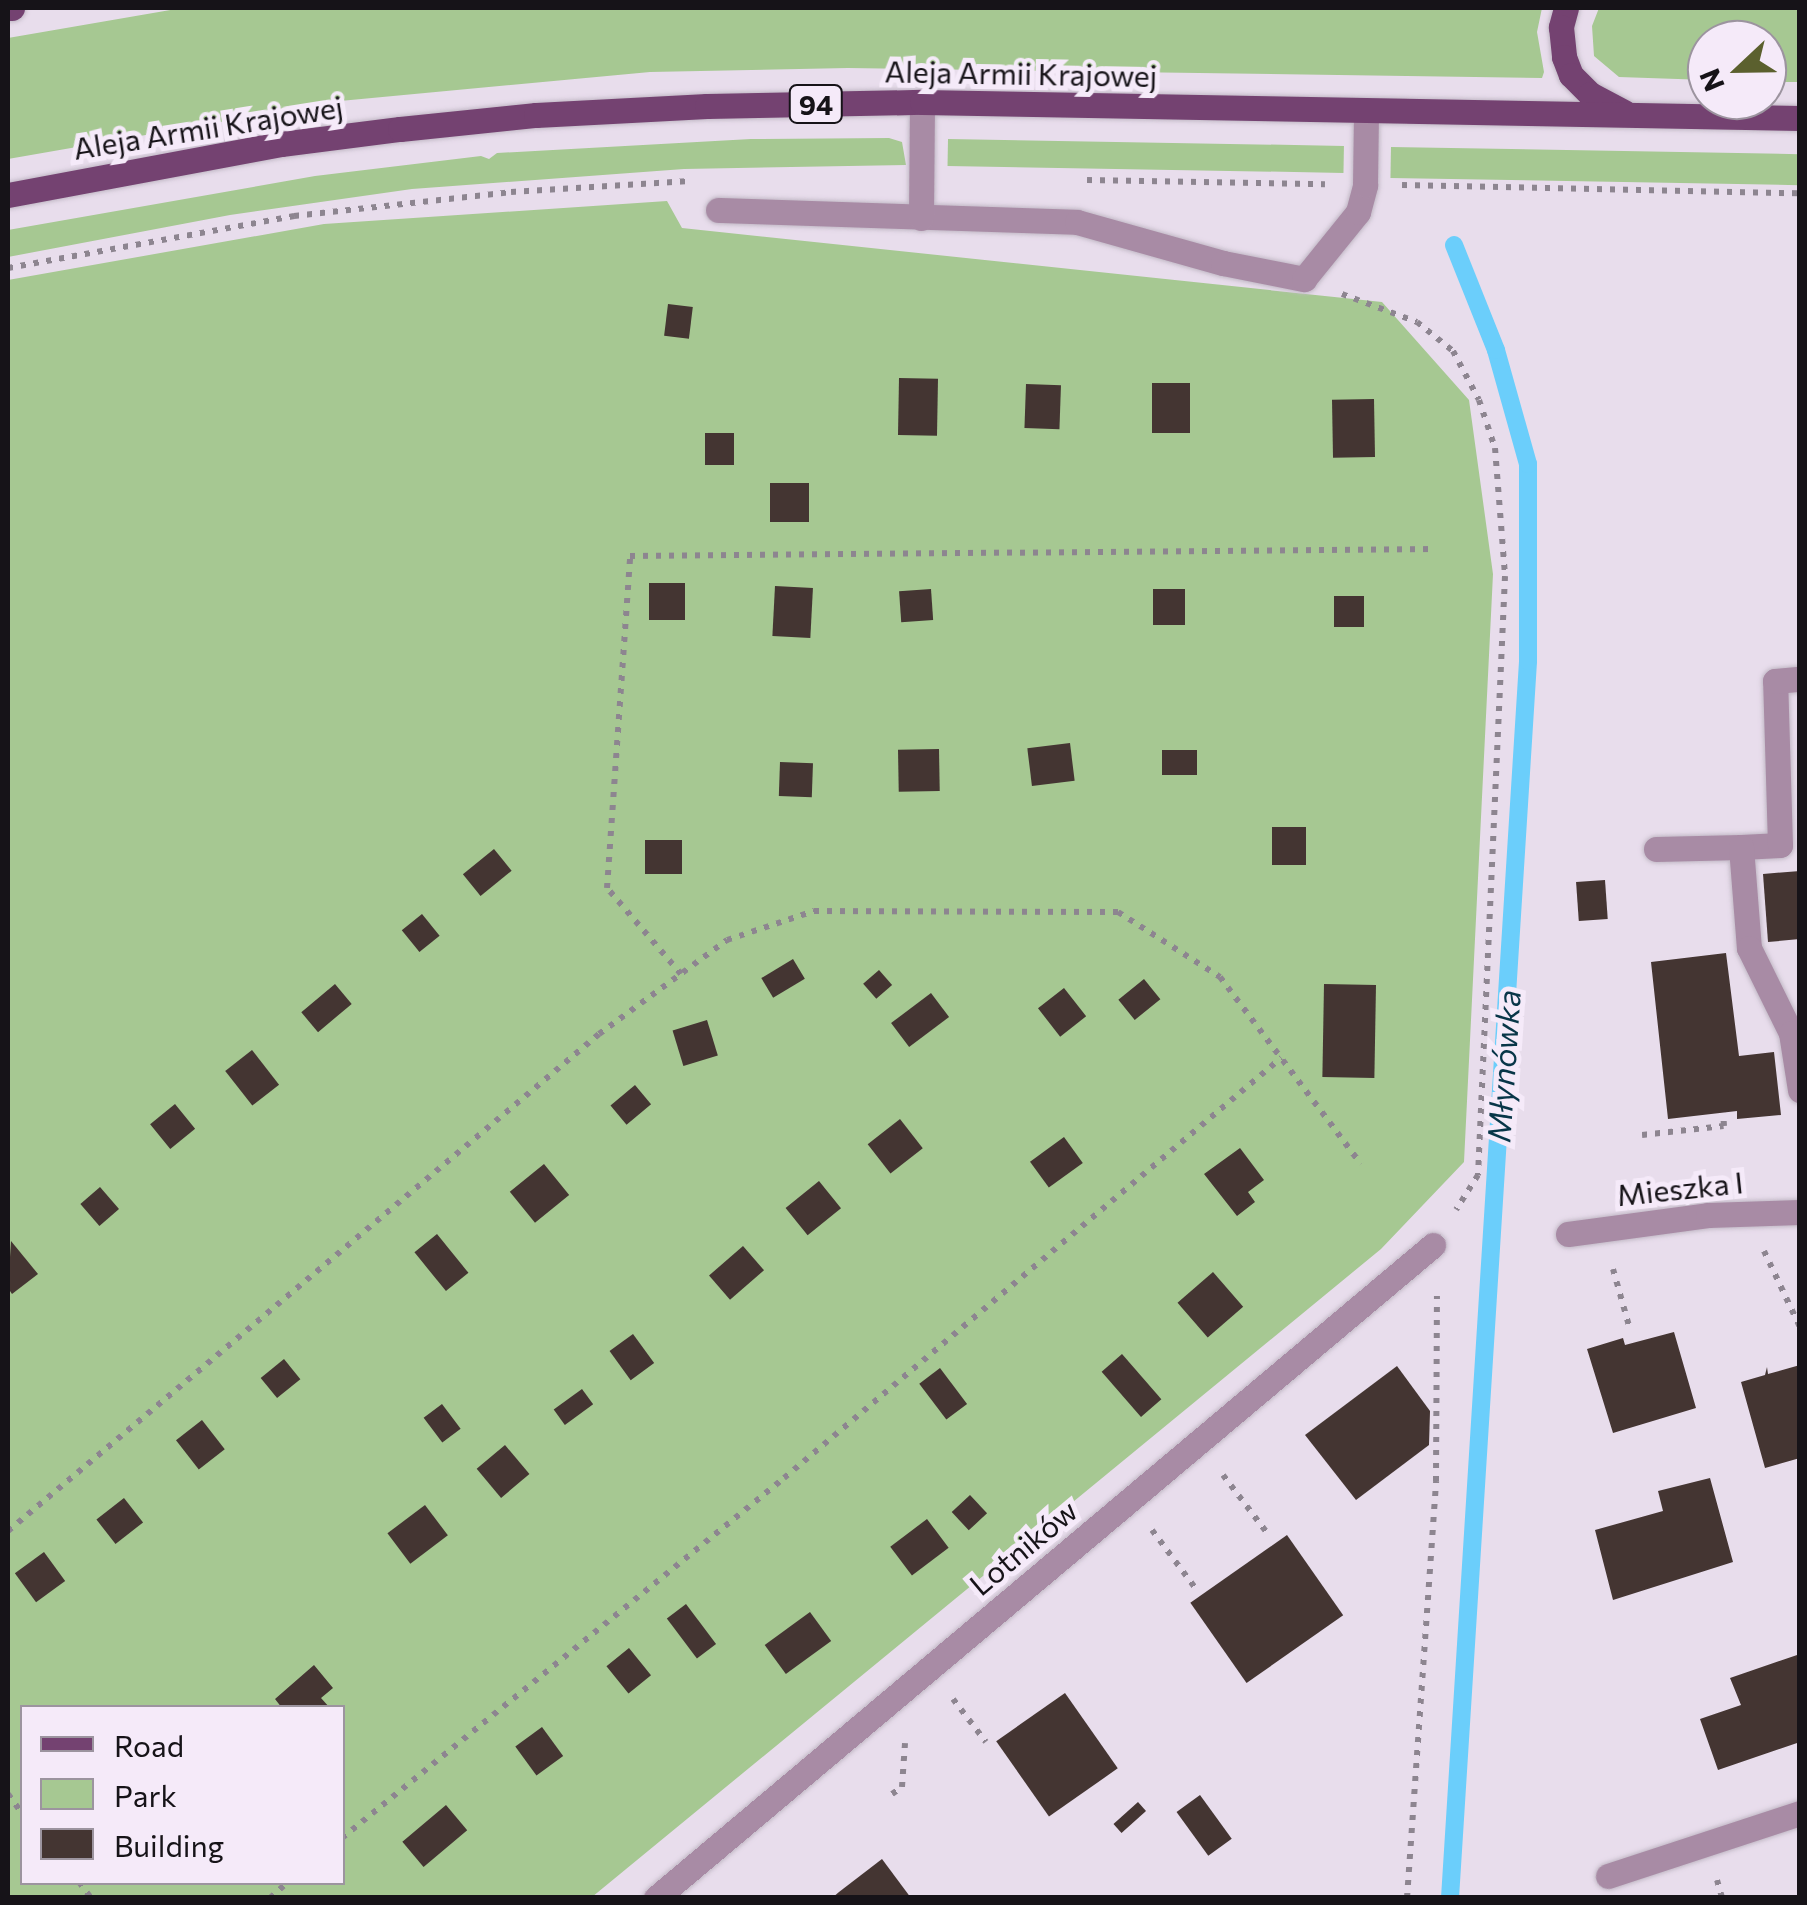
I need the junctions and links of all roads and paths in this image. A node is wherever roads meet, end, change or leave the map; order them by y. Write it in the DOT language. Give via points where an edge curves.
graph roads {
  1 [pos="1566,8"];
  2 [pos="922,102"];
  3 [pos="1366,111"];
  4 [pos="1630,115"];
  5 [pos="1800,118"];
  6 [pos="8,195"];
  7 [pos="718,210"];
  8 [pos="921,218"];
  9 [pos="1304,278"];
  10 [pos="1436,549"];
  11 [pos="1800,679"];
  12 [pos="1741,846"];
  13 [pos="1656,849"];
  14 [pos="681,974"];
  15 [pos="1282,1058"];
  16 [pos="1800,1090"];
  17 [pos="1723,1112"];
  18 [pos="1642,1136"];
  19 [pos="1361,1164"];
  20 [pos="1800,1212"];
  21 [pos="1763,1213"];
  22 [pos="1602,1229"];
  23 [pos="1568,1234"];
  24 [pos="1433,1245"];
  25 [pos="1629,1326"];
  26 [pos="1800,1327"];
  27 [pos="1219,1469"];
  28 [pos="1149,1526"];
  29 [pos="8,1531"];
  30 [pos="1268,1534"];
  31 [pos="1196,1589"];
  32 [pos="947,1691"];
  33 [pos="986,1742"];
  34 [pos="1800,1813"];
  35 [pos="345,1836"];
  36 [pos="1608,1876"];
  37 [pos="656,1898"];
  38 [pos="1407,1898"];
  1 -- 4 [label="main road" via="1564,57 1571,75 1590,94"];
  2 -- 3 [label="main road, Aleja Armii Krajowej / 94"];
  2 -- 6 [label="main road, Aleja Armii Krajowej / 94" via="707,106 478,121 264,147"];
  2 -- 8 [label="street"];
  3 -- 4 [label="main road, Aleja Armii Krajowej / 94"];
  3 -- 9 [label="street" via="1358,212"];
  4 -- 5 [label="main road, Aleja Armii Krajowej / 94"];
  7 -- 8 [label="street"];
  8 -- 9 [label="street" via="1076,222"];
  9 -- 24 [label="path" via="1417,322 1453,351 1495,448 1505,576 1478,1175"];
  10 -- 14 [label="path" via="630,556 606,888"];
  11 -- 12 [label="street" via="1775,680 1780,845"];
  12 -- 13 [label="street"];
  12 -- 16 [label="street" via="1749,948 1791,1033"];
  14 -- 15 [label="path" via="726,940 814,911 1118,912 1220,978"];
  14 -- 29 [label="path" via="599,1034"];
  15 -- 19 [label="path"];
  15 -- 35 [label="path" via="784,1478"];
  17 -- 18 [label="path" via="1724,1126"];
  20 -- 21 [label="street, Mieszka I"];
  21 -- 22 [label="street, Mieszka I"];
  21 -- 26 [label="path" via="1764,1257"];
  22 -- 23 [label="street, Mieszka I"];
  22 -- 25 [label="path"];
  24 -- 37 [label="street, Lotników"];
  24 -- 38 [label="path" via="1440,1331 1436,1481"];
  27 -- 30 [label="path"];
  28 -- 31 [label="path"];
  32 -- 33 [label="path"];
  34 -- 36 [label="street"];
}
